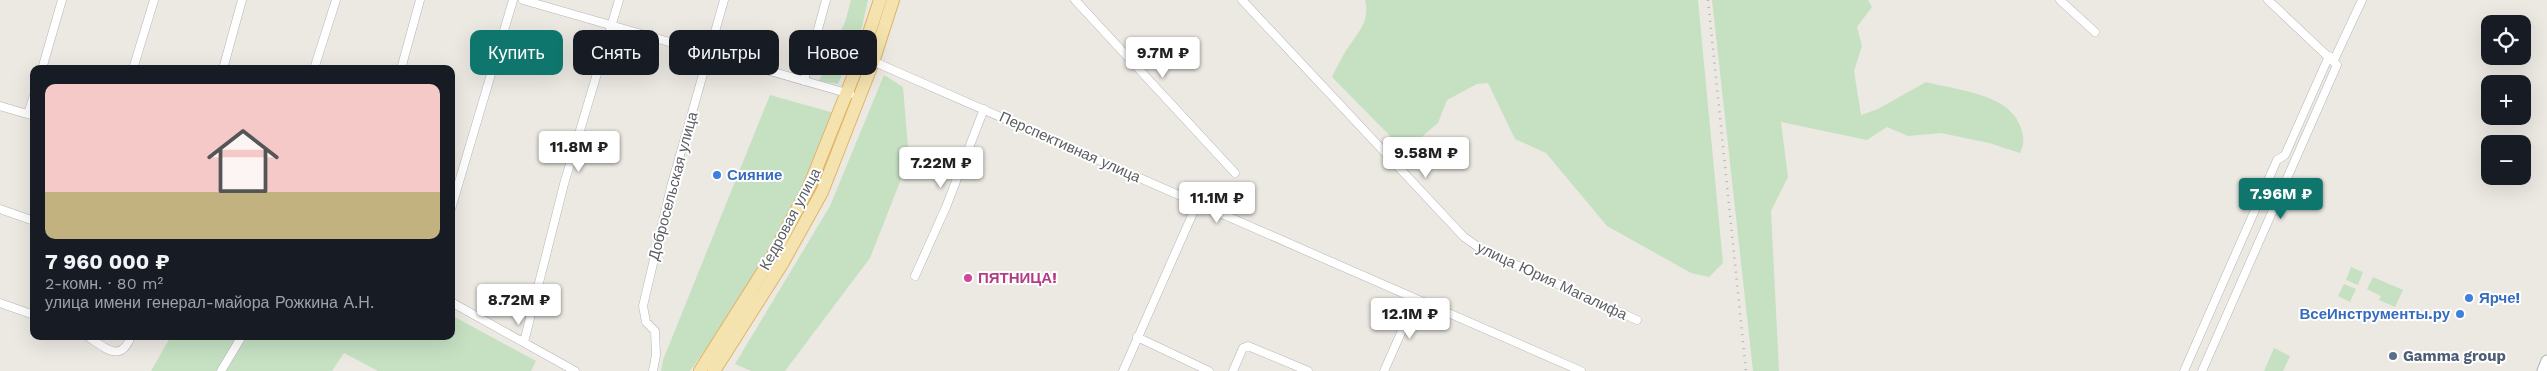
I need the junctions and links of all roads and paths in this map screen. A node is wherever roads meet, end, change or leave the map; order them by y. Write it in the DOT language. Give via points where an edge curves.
graph roads {
  1 [pos="62,0"];
  2 [pos="154,0"];
  3 [pos="242,0"];
  4 [pos="336,0"];
  5 [pos="420,0"];
  6 [pos="513,0"];
  7 [pos="523,0"];
  8 [pos="619,0"];
  9 [pos="724,0"];
  10 [pos="826,0"];
  11 [pos="880,0"];
  12 [pos="893,0"];
  13 [pos="1075,0"];
  14 [pos="1242,0"];
  15 [pos="2060,0"];
  16 [pos="2268,0"];
  17 [pos="2362,0"];
  18 [pos="612,26"];
  19 [pos="715,30"];
  20 [pos="873,30"];
  21 [pos="2095,32"];
  22 [pos="877,36"];
  23 [pos="669,43"];
  24 [pos="2333,60"];
  25 [pos="877,63"];
  26 [pos="43,65"];
  27 [pos="134,65"];
  28 [pos="224,65"];
  29 [pos="315,65"];
  30 [pos="402,65"];
  31 [pos="779,74"];
  32 [pos="702,75"];
  33 [pos="861,75"];
  34 [pos="804,81"];
  35 [pos="854,94"];
  36 [pos="0,106"];
  37 [pos="984,109"];
  38 [pos="30,115"];
  39 [pos="1235,173"];
  40 [pos="455,196"];
  41 [pos="1197,204"];
  42 [pos="0,209"];
  43 [pos="30,220"];
  44 [pos="915,276"];
  45 [pos="1416,300"];
  46 [pos="0,302"];
  47 [pos="455,304"];
  48 [pos="30,313"];
  49 [pos="1638,320"];
  50 [pos="1138,337"];
  51 [pos="94,340"];
  52 [pos="131,340"];
  53 [pos="240,340"];
  54 [pos="524,342"];
  55 [pos="2547,361"];
  56 [pos="705,370"];
  57 [pos="221,371"];
  58 [pos="574,371"];
  59 [pos="653,371"];
  60 [pos="1122,371"];
  61 [pos="1209,371"];
  62 [pos="1233,371"];
  63 [pos="1308,371"];
  64 [pos="1384,371"];
  65 [pos="1581,371"];
  66 [pos="2184,371"];
  67 [pos="2202,371"];
  68 [pos="2543,371"];
  1 -- 26 [label="street"];
  2 -- 27 [label="street"];
  3 -- 28 [label="street"];
  4 -- 29 [label="street"];
  5 -- 30 [label="street"];
  6 -- 40 [label="street"];
  7 -- 18 [label="street"];
  8 -- 18 [label="street"];
  9 -- 19 [label="street, Добросельская улица"];
  10 -- 34 [label="street"];
  11 -- 20 [label="main road, Кедровая улица"];
  12 -- 22 [label="main road, Кедровая улица"];
  13 -- 39 [label="street"];
  14 -- 49 [label="street, улица Юрия Магалифа" via="1464,238 1481,250"];
  15 -- 21 [label="street"];
  16 -- 24 [label="street"];
  17 -- 24 [label="street"];
  18 -- 23 [label="street"];
  18 -- 54 [label="street" via="564,184"];
  24 -- 66 [label="street" via="2285,155 2277,160"];
  24 -- 67 [label="street"];
  25 -- 37 [label="street, Перспективная улица"];
  31 -- 34 [label="street"];
  32 -- 59 [label="street, Добросельская улица" via="642,306 646,322 655,331"];
  33 -- 35 [label="main road, Кедровая улица"];
  34 -- 35 [label="street"];
  35 -- 56 [label="main road, Кедровая улица" via="822,192 782,264"];
  36 -- 38 [label="street"];
  37 -- 41 [label="street, Перспективная улица"];
  37 -- 44 [label="street"];
  41 -- 45 [label="street, Перспективная улица"];
  41 -- 50 [label="street"];
  42 -- 43 [label="street"];
  45 -- 64 [label="street"];
  45 -- 65 [label="street, Перспективная улица"];
  46 -- 48 [label="street"];
  47 -- 54 [label="street"];
  50 -- 60 [label="street"];
  50 -- 61 [label="street"];
  51 -- 52 [label="street" via="115,352 123,352"];
  53 -- 57 [label="street"];
  54 -- 58 [label="street"];
  55 -- 68 [label="street"];
  62 -- 63 [label="street" via="1243,348 1248,346"];
}
